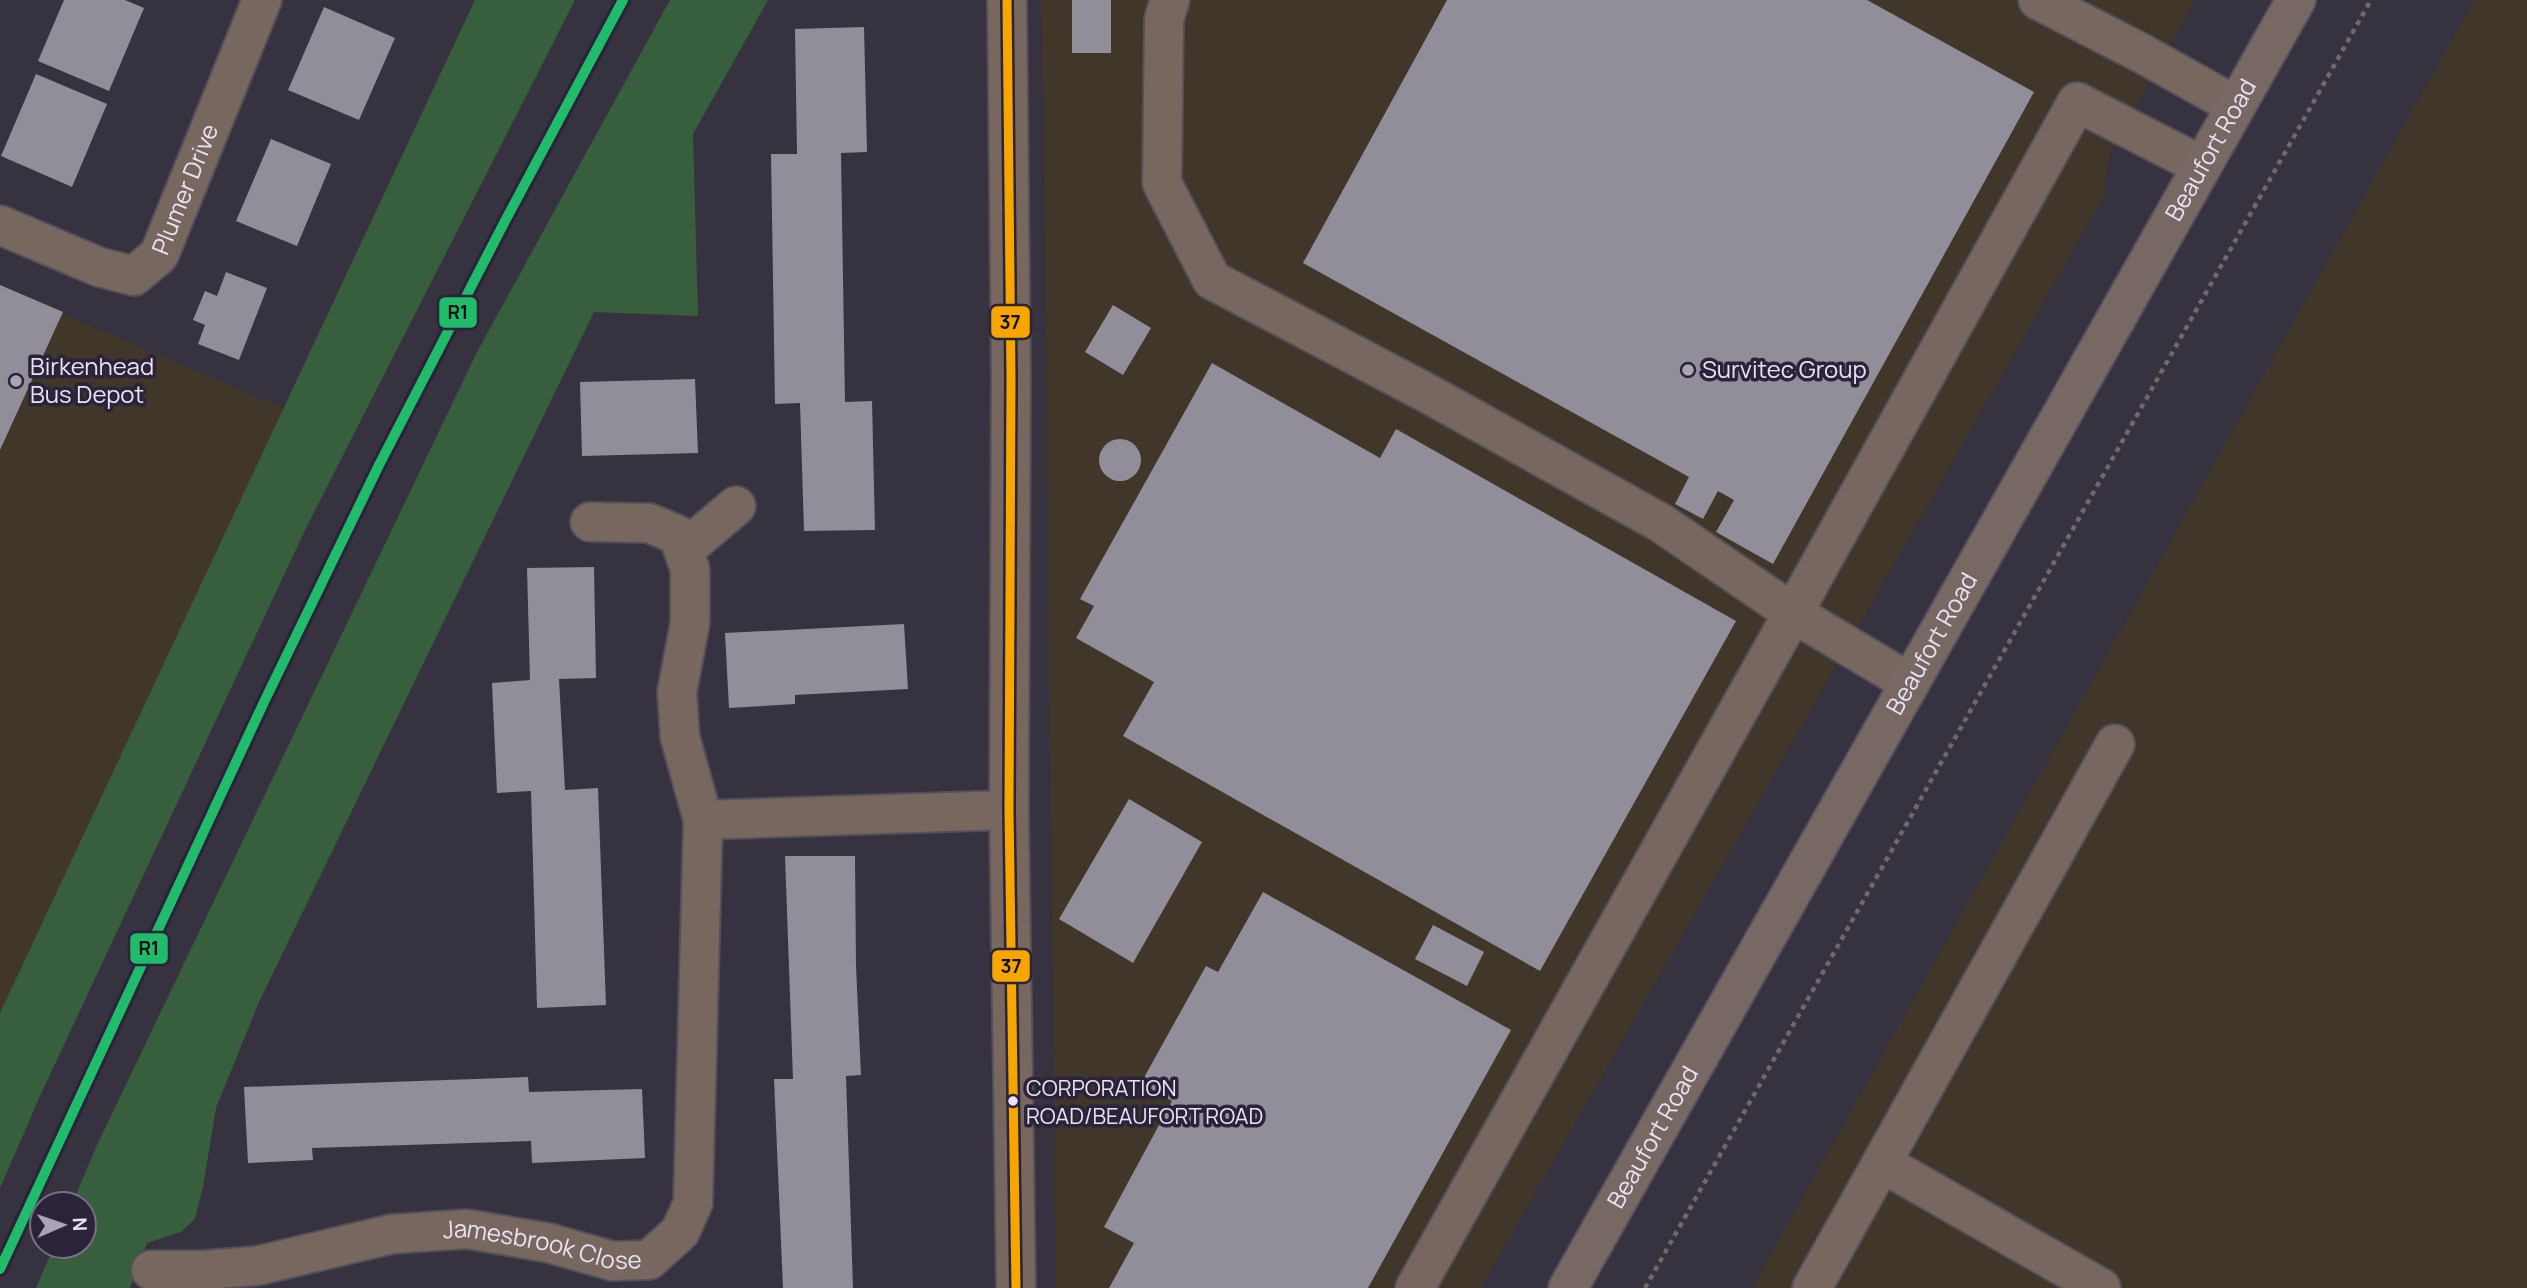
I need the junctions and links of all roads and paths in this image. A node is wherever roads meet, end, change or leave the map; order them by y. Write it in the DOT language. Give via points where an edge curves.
graph roads {
  1 [pos="262,0"];
  2 [pos="1007,0"];
  3 [pos="1170,0"];
  4 [pos="2038,0"];
  5 [pos="2296,0"];
  6 [pos="2371,0"];
  7 [pos="2236,106"];
  8 [pos="2202,166"];
  9 [pos="0,225"];
  10 [pos="736,506"];
  11 [pos="590,522"];
  12 [pos="684,550"];
  13 [pos="1793,613"];
  14 [pos="1910,683"];
  15 [pos="2115,744"];
  16 [pos="1009,810"];
  17 [pos="703,820"];
  18 [pos="1882,1163"];
  19 [pos="151,1270"];
  20 [pos="1016,1288"];
  21 [pos="1415,1288"];
  22 [pos="1568,1288"];
  23 [pos="1645,1288"];
  24 [pos="1812,1288"];
  25 [pos="2101,1288"];
  1 -- 9 [label="street, Plumer Drive" via="159,255 134,276 99,267"];
  2 -- 16 [label="street"];
  3 -- 13 [label="street" via="1164,19 1162,183 1212,280 1661,523"];
  4 -- 7 [label="street"];
  5 -- 7 [label="main road, Beaufort Road"];
  6 -- 23 [label="path"];
  7 -- 8 [label="main road, Beaufort Road"];
  8 -- 13 [label="street" via="2077,102"];
  8 -- 14 [label="main road, Beaufort Road"];
  10 -- 12 [label="street"];
  11 -- 12 [label="street" via="649,523 678,535"];
  12 -- 17 [label="street, Jamesbrook Close" via="690,569 690,623 677,692 680,737"];
  13 -- 14 [label="street"];
  13 -- 21 [label="street"];
  14 -- 22 [label="main road, Beaufort Road"];
  15 -- 18 [label="street"];
  16 -- 17 [label="street"];
  16 -- 20 [label="street"];
  17 -- 19 [label="street, Jamesbrook Close" via="693,1203 680,1232 649,1259 612,1261 549,1243 467,1229 392,1234 256,1266"];
  18 -- 24 [label="street"];
  18 -- 25 [label="street"];
}
